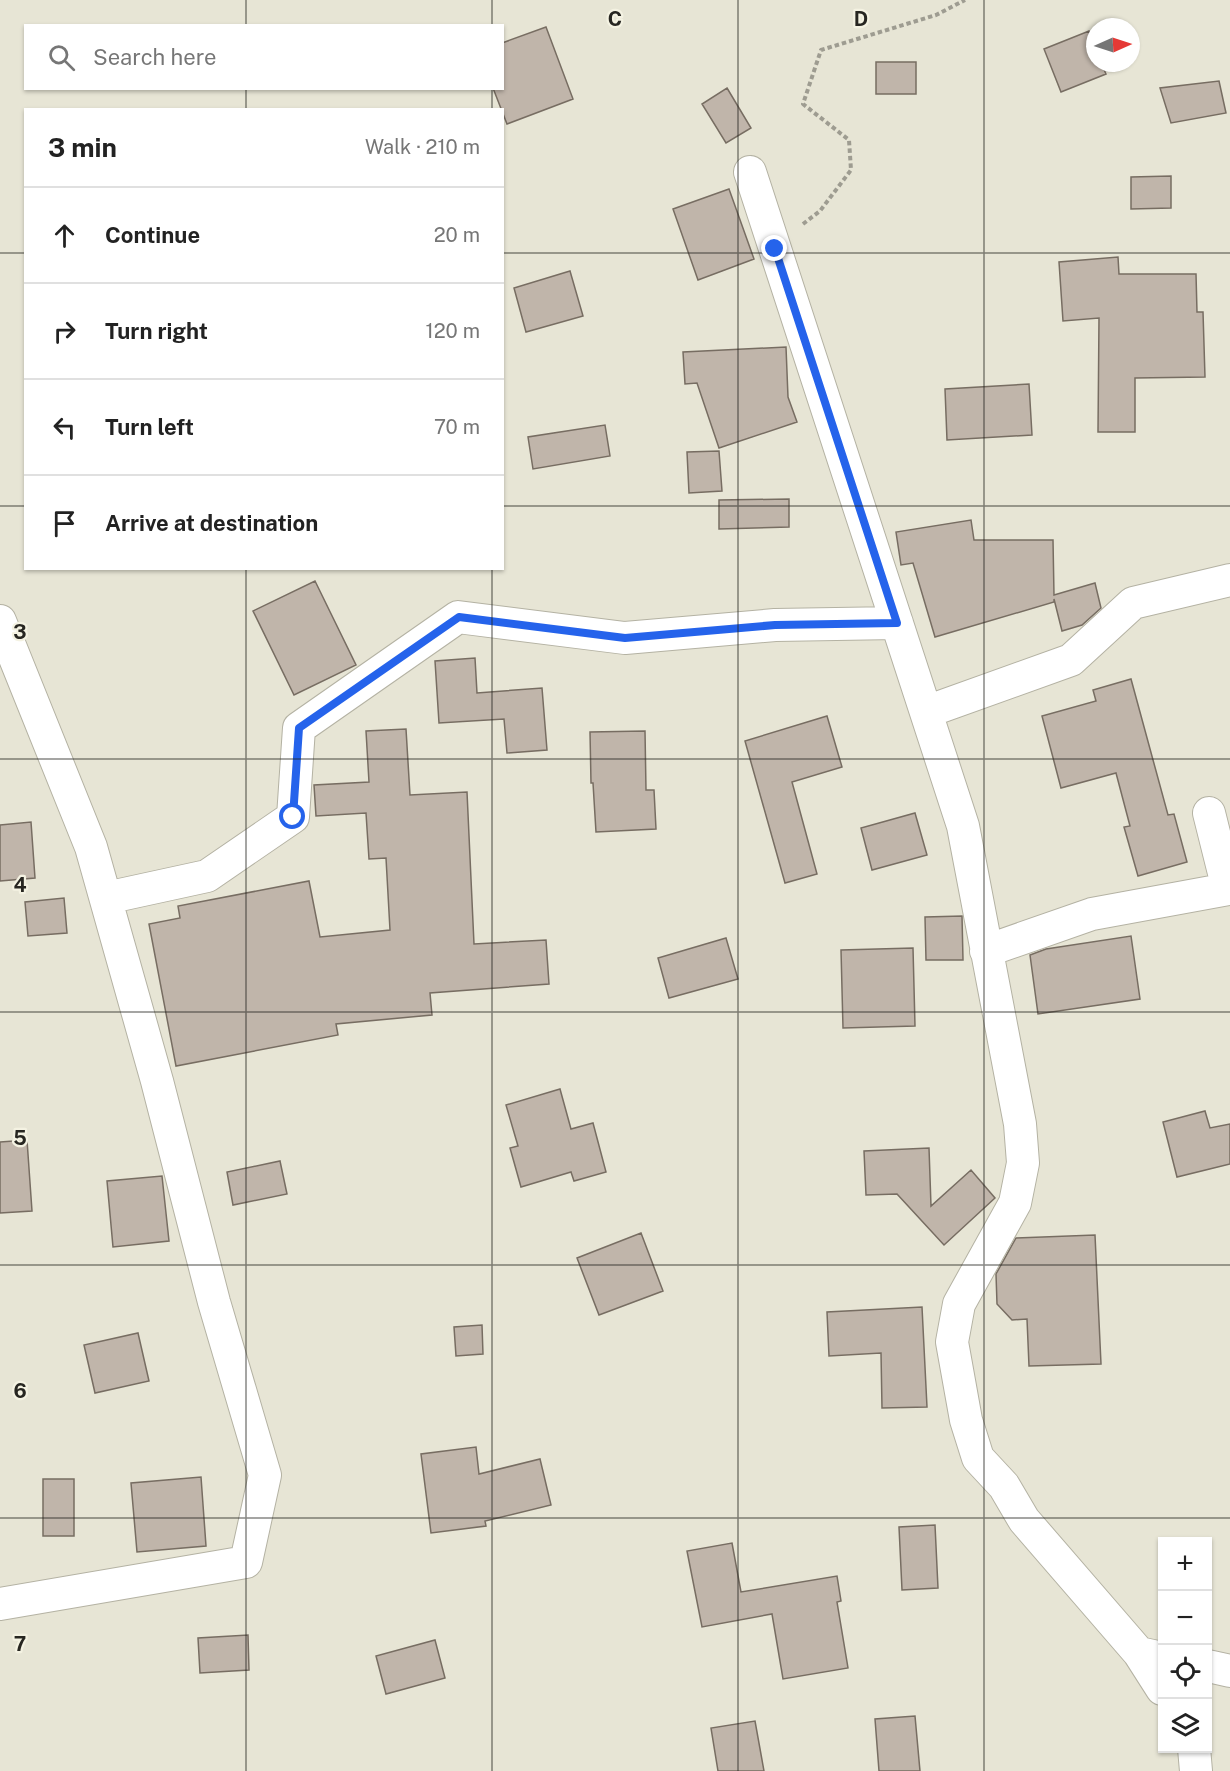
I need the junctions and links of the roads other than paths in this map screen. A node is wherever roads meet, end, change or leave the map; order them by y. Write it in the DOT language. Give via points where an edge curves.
graph roads {
  1 [pos="750,172"];
  2 [pos="1230,580"];
  3 [pos="0,621"];
  4 [pos="897,623"];
  5 [pos="926,712"];
  6 [pos="1209,813"];
  7 [pos="106,898"];
  8 [pos="986,951"];
  9 [pos="0,1604"];
  10 [pos="1151,1656"];
  11 [pos="1212,1667"];
  12 [pos="1230,1671"];
  13 [pos="1158,1677"];
  14 [pos="1194,1753"];
  15 [pos="1196,1771"];
  1 -- 4 [label="street"];
  2 -- 5 [label="street" via="1133,603 1071,660"];
  3 -- 7 [label="street" via="91,847"];
  4 -- 5 [label="street"];
  4 -- 7 [label="street" via="775,625 625,638 459,617 299,728 293,817 207,876"];
  5 -- 8 [label="street" via="963,826"];
  6 -- 8 [label="street" via="1228,889 1092,915"];
  7 -- 9 [label="street" via="214,1302 265,1475 246,1562"];
  8 -- 10 [label="street" via="1020,1124 1023,1163 1016,1203 959,1304 952,1342 966,1420 978,1458 1005,1486 1024,1520"];
  10 -- 13 [label="street"];
  11 -- 12 [label="street"];
  14 -- 15 [label="street"];
}
